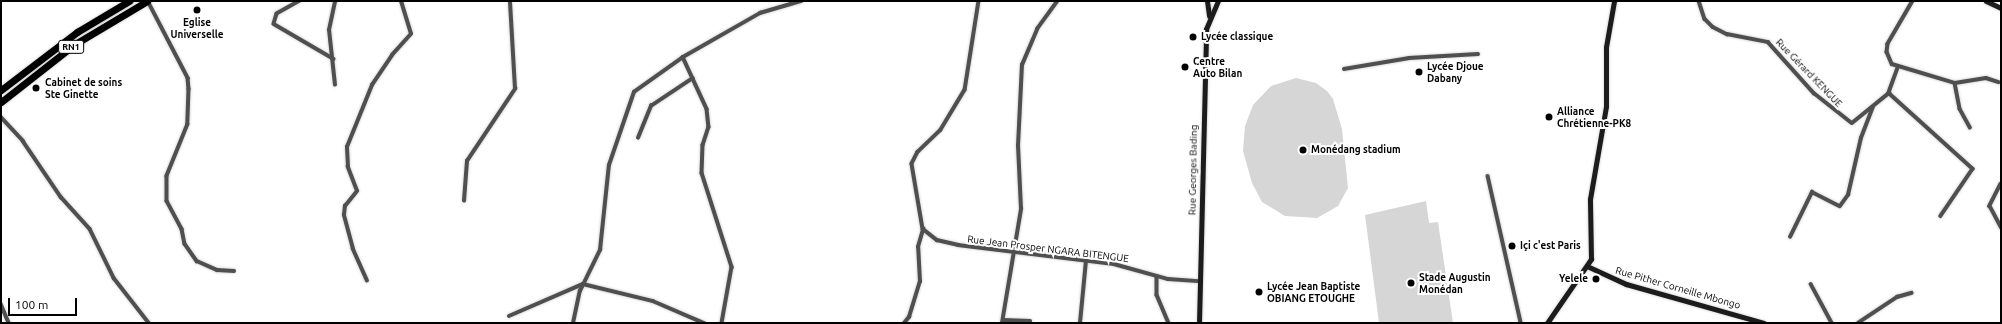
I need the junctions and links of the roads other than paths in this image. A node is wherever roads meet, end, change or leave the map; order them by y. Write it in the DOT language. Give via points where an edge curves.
graph roads {
  1 [pos="129,1"];
  2 [pos="148,1"];
  3 [pos="300,1"];
  4 [pos="335,1"];
  5 [pos="401,1"];
  6 [pos="510,1"];
  7 [pos="801,1"];
  8 [pos="979,1"];
  9 [pos="1057,1"];
  10 [pos="1207,1"];
  11 [pos="1218,1"];
  12 [pos="1614,1"];
  13 [pos="1699,1"];
  14 [pos="1913,1"];
  15 [pos="1986,1"];
  16 [pos="2001,8"];
  17 [pos="1209,17"];
  18 [pos="1478,54"];
  19 [pos="683,58"];
  20 [pos="334,59"];
  21 [pos="1898,68"];
  22 [pos="1344,69"];
  23 [pos="693,78"];
  24 [pos="1998,82"];
  25 [pos="1955,83"];
  26 [pos="334,85"];
  27 [pos="1,90"];
  28 [pos="1889,93"];
  29 [pos="1,102"];
  30 [pos="1874,106"];
  31 [pos="1,118"];
  32 [pos="1970,127"];
  33 [pos="638,138"];
  34 [pos="1488,176"];
  35 [pos="2001,184"];
  36 [pos="464,201"];
  37 [pos="1941,216"];
  38 [pos="2001,227"];
  39 [pos="923,229"];
  40 [pos="1790,237"];
  41 [pos="1016,254"];
  42 [pos="1086,261"];
  43 [pos="1589,267"];
  44 [pos="234,271"];
  45 [pos="1157,276"];
  46 [pos="367,281"];
  47 [pos="1198,281"];
  48 [pos="583,284"];
  49 [pos="1811,284"];
  50 [pos="1911,293"];
  51 [pos="1,304"];
  52 [pos="509,316"];
  53 [pos="1030,321"];
  54 [pos="1003,322"];
  55 [pos="9,323"];
  56 [pos="149,323"];
  57 [pos="573,323"];
  58 [pos="704,323"];
  59 [pos="722,323"];
  60 [pos="904,323"];
  61 [pos="1080,323"];
  62 [pos="1169,323"];
  63 [pos="1199,323"];
  64 [pos="1521,323"];
  65 [pos="1547,323"];
  66 [pos="1764,323"];
  67 [pos="1832,323"];
  68 [pos="1858,323"];
  1 -- 27 [label="highway, RN1" via="72,35"];
  2 -- 29 [label="highway, RN1" via="75,44"];
  2 -- 44 [label="street" via="188,78 189,88 188,124 167,176 167,201 182,229 185,244 197,261 217,270"];
  3 -- 20 [label="street" via="277,14 274,24"];
  4 -- 20 [label="street" via="329,30"];
  5 -- 46 [label="street" via="411,34 392,55 372,85 347,147 348,167 357,191 345,206 344,215 352,249"];
  6 -- 36 [label="street" via="515,89 467,161"];
  7 -- 19 [label="street" via="760,13"];
  8 -- 39 [label="street" via="965,90 941,130 918,152 912,164"];
  9 -- 41 [label="street" via="1038,28 1022,65 1018,146 1021,209"];
  10 -- 17 [label="street, Rue Georges Bading"];
  11 -- 17 [label="street"];
  12 -- 43 [label="street" via="1606,47 1606,106 1590,199"];
  13 -- 30 [label="street, Rue Gérard KENGUE" via="1705,19 1720,31 1768,42 1838,115 1852,123"];
  14 -- 21 [label="street" via="1888,44 1887,52"];
  15 -- 16 [label="street"];
  17 -- 47 [label="street, Rue Georges Bading"];
  18 -- 22 [label="street" via="1409,58"];
  19 -- 23 [label="street"];
  19 -- 48 [label="street" via="634,92 609,165 600,250"];
  20 -- 26 [label="street"];
  21 -- 25 [label="street"];
  21 -- 28 [label="street"];
  23 -- 33 [label="street" via="652,106"];
  23 -- 59 [label="street" via="709,121 702,173 732,267"];
  24 -- 25 [label="street" via="1986,78"];
  25 -- 32 [label="street" via="1960,109"];
  28 -- 30 [label="street, Rue Gérard KENGUE"];
  28 -- 37 [label="street" via="1973,168"];
  30 -- 40 [label="street" via="1861,138 1848,195 1840,206 1812,192"];
  31 -- 56 [label="street" via="23,141 61,197 90,229 114,278"];
  34 -- 64 [label="street"];
  35 -- 38 [label="street" via="1990,206"];
  39 -- 41 [label="street, Rue Jean Prosper NGARA BITENGUE" via="945,243"];
  39 -- 60 [label="street" via="918,248 920,282 910,317"];
  41 -- 42 [label="street, Rue Jean Prosper NGARA BITENGUE"];
  41 -- 54 [label="street"];
  42 -- 45 [label="street, Rue Jean Prosper NGARA BITENGUE" via="1120,265"];
  42 -- 61 [label="street"];
  43 -- 65 [label="street" via="1570,287"];
  43 -- 66 [label="street, Rue Pither Corneille Mbongo" via="1626,284"];
  45 -- 47 [label="street, Rue Jean Prosper NGARA BITENGUE"];
  45 -- 62 [label="street" via="1158,295"];
  47 -- 63 [label="street, Rue Georges Bading"];
  48 -- 52 [label="street"];
  48 -- 57 [label="street"];
  48 -- 58 [label="street" via="653,301"];
  49 -- 67 [label="street"];
  50 -- 68 [label="street" via="1897,297"];
  51 -- 55 [label="street"];
  53 -- 54 [label="street"];
}
